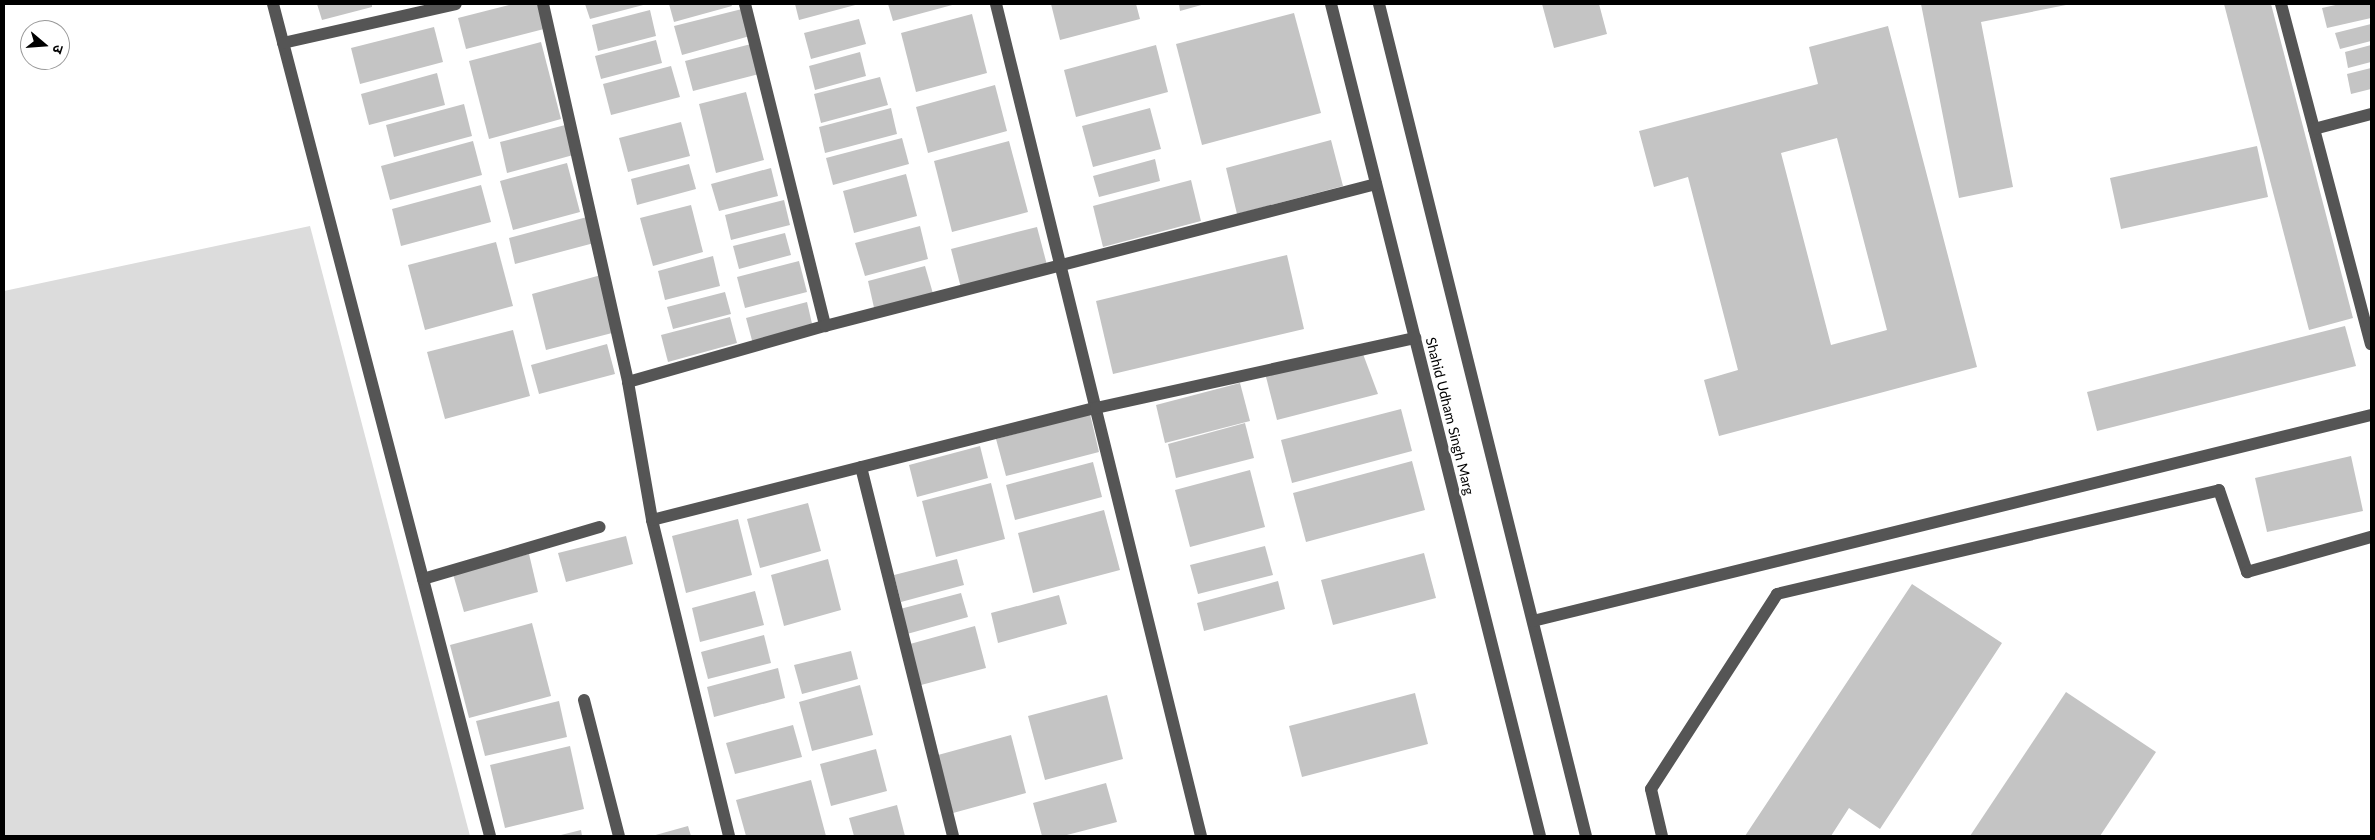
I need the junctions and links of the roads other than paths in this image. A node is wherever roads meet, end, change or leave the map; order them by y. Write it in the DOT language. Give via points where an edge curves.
graph roads {
  1 [pos="273,4"];
  2 [pos="456,4"];
  3 [pos="543,4"];
  4 [pos="745,4"];
  5 [pos="996,4"];
  6 [pos="1331,4"];
  7 [pos="1379,4"];
  8 [pos="2281,4"];
  9 [pos="283,43"];
  10 [pos="2371,114"];
  11 [pos="2314,129"];
  12 [pos="1376,184"];
  13 [pos="1060,265"];
  14 [pos="825,326"];
  15 [pos="1415,338"];
  16 [pos="2371,344"];
  17 [pos="628,382"];
  18 [pos="1096,408"];
  19 [pos="2371,415"];
  20 [pos="861,467"];
  21 [pos="652,520"];
  22 [pos="600,527"];
  23 [pos="2371,537"];
  24 [pos="423,579"];
  25 [pos="1533,621"];
  26 [pos="584,700"];
  27 [pos="490,836"];
  28 [pos="619,836"];
  29 [pos="729,836"];
  30 [pos="953,836"];
  31 [pos="1201,836"];
  32 [pos="1540,836"];
  33 [pos="1586,836"];
  34 [pos="1662,836"];
  1 -- 9 [label="street"];
  2 -- 9 [label="street"];
  3 -- 17 [label="street"];
  4 -- 14 [label="street"];
  5 -- 13 [label="street"];
  6 -- 12 [label="street, Shahid Udham Singh Marg"];
  7 -- 25 [label="street"];
  8 -- 11 [label="street"];
  9 -- 24 [label="street"];
  10 -- 11 [label="street"];
  11 -- 16 [label="street"];
  12 -- 13 [label="street"];
  12 -- 15 [label="street, Shahid Udham Singh Marg"];
  13 -- 14 [label="street"];
  13 -- 18 [label="street"];
  14 -- 17 [label="street"];
  15 -- 18 [label="street"];
  15 -- 32 [label="street, Shahid Udham Singh Marg"];
  17 -- 21 [label="street"];
  18 -- 20 [label="street"];
  18 -- 31 [label="street"];
  19 -- 25 [label="street"];
  20 -- 21 [label="street"];
  20 -- 30 [label="street"];
  21 -- 29 [label="street"];
  22 -- 24 [label="street"];
  23 -- 34 [label="street" via="2247,572 2219,490 1777,594 1651,789"];
  24 -- 27 [label="street"];
  25 -- 33 [label="street"];
  26 -- 28 [label="street"];
}
